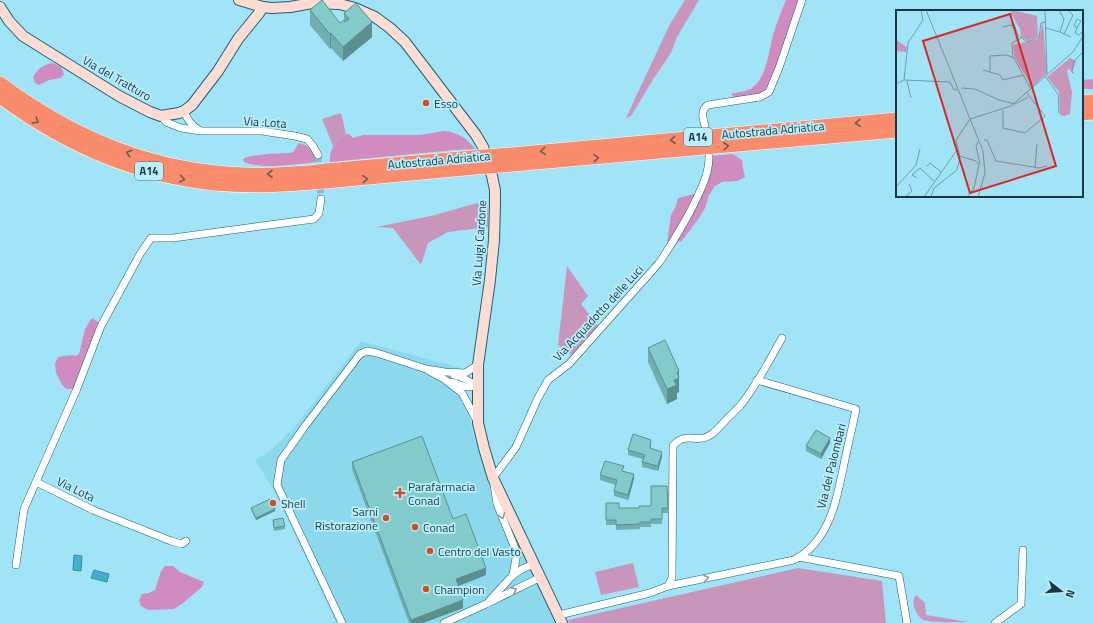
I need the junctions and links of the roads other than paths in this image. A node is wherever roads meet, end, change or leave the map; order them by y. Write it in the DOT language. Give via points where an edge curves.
graph roads {
  1 [pos="239,0"];
  2 [pos="802,0"];
  3 [pos="303,2"];
  4 [pos="263,6"];
  5 [pos="0,7"];
  6 [pos="2,91"];
  7 [pos="1093,101"];
  8 [pos="1083,102"];
  9 [pos="184,111"];
  10 [pos="1093,113"];
  11 [pos="1083,114"];
  12 [pos="161,116"];
  13 [pos="896,119"];
  14 [pos="705,126"];
  15 [pos="201,131"];
  16 [pos="896,131"];
  17 [pos="318,155"];
  18 [pos="709,158"];
  19 [pos="500,160"];
  20 [pos="321,199"];
  21 [pos="782,338"];
  22 [pos="478,365"];
  23 [pos="444,375"];
  24 [pos="757,380"];
  25 [pos="478,386"];
  26 [pos="478,423"];
  27 [pos="493,478"];
  28 [pos="36,482"];
  29 [pos="186,541"];
  30 [pos="1023,550"];
  31 [pos="799,557"];
  32 [pos="534,564"];
  33 [pos="16,565"];
  34 [pos="513,575"];
  35 [pos="541,577"];
  36 [pos="668,586"];
  37 [pos="486,604"];
  38 [pos="560,619"];
  39 [pos="342,623"];
  40 [pos="444,623"];
  41 [pos="907,623"];
  42 [pos="995,623"];
  1 -- 4 [label="main road, Via Luigi Cardone"];
  2 -- 14 [label="street" via="769,92 760,97 708,105 703,110"];
  3 -- 4 [label="main road, Via Luigi Cardone" via="290,7"];
  3 -- 22 [label="main road, Via Luigi Cardone" via="338,4 355,8 375,16 390,28 410,48 483,147 495,190 494,240"];
  4 -- 9 [label="main road" via="205,88"];
  5 -- 12 [label="main road, Via del Tratturo" via="23,36 119,96"];
  6 -- 19 [label="highway, Autostrada Adriatica / A14, bridge" via="52,131 89,150 152,172 214,184 247,186 310,177"];
  7 -- 8 [label="highway"];
  9 -- 12 [label="main road"];
  9 -- 15 [label="street" via="192,125"];
  10 -- 11 [label="highway"];
  12 -- 15 [label="street, Via :Lota" via="166,122 181,128"];
  13 -- 19 [label="highway, Autostrada Adriatica / A14, one-way"];
  15 -- 17 [label="street, Via :Lota" via="262,131 295,136 307,139"];
  19 -- 16 [label="highway, Autostrada Adriatica / A14, one-way"];
  18 -- 27 [label="street, Via Acquadotto delle Luci" via="702,188 680,231 659,263 569,364 548,380 516,447"];
  20 -- 28 [label="street" via="320,213 314,219 173,238 151,238 101,326"];
  21 -- 24 [label="street"];
  22 -- 23 [label="street, Via Luigi Cardone" via="465,373"];
  22 -- 25 [label="main road, Via Luigi Cardone"];
  23 -- 25 [label="street, Via Luigi Cardone" via="466,387"];
  23 -- 26 [label="street, Via Luigi Cardone" via="462,393"];
  23 -- 39 [label="street, Via Luigi Cardone" via="377,353 367,351 360,354 281,460 277,485"];
  24 -- 31 [label="street, Via dei Palombari" via="856,409 836,501 829,520 821,536"];
  24 -- 36 [label="street" via="740,406 712,435 701,439 682,438 673,446 672,578"];
  25 -- 26 [label="main road, Via Luigi Cardone"];
  26 -- 27 [label="main road, Via Luigi Cardone"];
  27 -- 32 [label="main road, Via Luigi Cardone"];
  27 -- 34 [label="street, Via Luigi Cardone, one-way" via="497,504 516,553"];
  28 -- 29 [label="street, Via Lota" via="93,510 171,541 182,544"];
  28 -- 33 [label="street" via="24,509"];
  30 -- 42 [label="street" via="1021,604"];
  36 -- 31 [label="street, Via dei Palombari, one-way" via="781,564"];
  31 -- 41 [label="street" via="899,576"];
  32 -- 34 [label="street"];
  32 -- 35 [label="main road, Via Luigi Cardone"];
  34 -- 37 [label="street"];
  37 -- 35 [label="street, one-way"];
  35 -- 38 [label="main road, Via Luigi Cardone"];
  36 -- 38 [label="street, Via dei Palombari"];
  37 -- 40 [label="street"];
}
